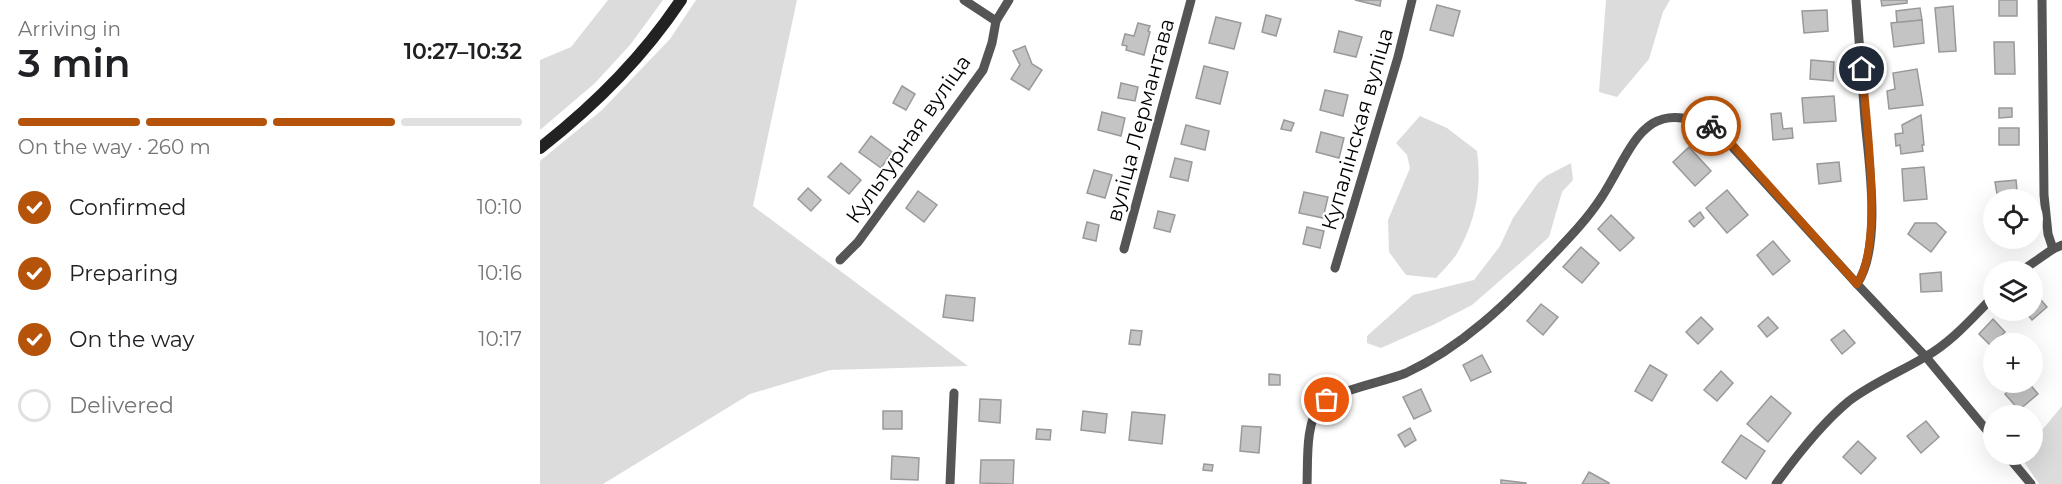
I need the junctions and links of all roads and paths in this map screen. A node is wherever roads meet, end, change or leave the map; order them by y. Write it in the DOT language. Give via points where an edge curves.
graph roads {
  1 [pos="681,0"];
  2 [pos="964,0"];
  3 [pos="1010,0"];
  4 [pos="1191,0"];
  5 [pos="1412,0"];
  6 [pos="1857,0"];
  7 [pos="2042,0"];
  8 [pos="996,21"];
  9 [pos="540,148"];
  10 [pos="2057,247"];
  11 [pos="1124,249"];
  12 [pos="840,260"];
  13 [pos="2036,261"];
  14 [pos="1335,268"];
  15 [pos="1857,284"];
  16 [pos="1983,307"];
  17 [pos="1926,357"];
  18 [pos="954,393"];
  19 [pos="1983,426"];
  20 [pos="2015,465"];
  21 [pos="950,484"];
  22 [pos="1306,484"];
  23 [pos="1776,484"];
  24 [pos="2031,484"];
  1 -- 9 [label="main road" via="617,80"];
  2 -- 8 [label="street"];
  3 -- 8 [label="street, Культурная вуліца"];
  4 -- 11 [label="street, вуліца Лермантава"];
  5 -- 14 [label="street, Купалінская вуліца"];
  6 -- 15 [label="street" via="1871,212 1868,258"];
  7 -- 10 [label="street" via="2044,195 2048,234"];
  8 -- 12 [label="street, Культурная вуліца" via="983,70 858,242"];
  10 -- 13 [label="street"];
  15 -- 17 [label="street"];
  15 -- 22 [label="street" via="1717,130 1704,123 1661,119 1635,139 1590,214 1494,314 1407,372 1335,395 1319,407 1310,430"];
  16 -- 17 [label="street"];
  17 -- 19 [label="street"];
  17 -- 23 [label="street" via="1848,402 1811,439"];
  18 -- 21 [label="street"];
  20 -- 24 [label="street"];
}
